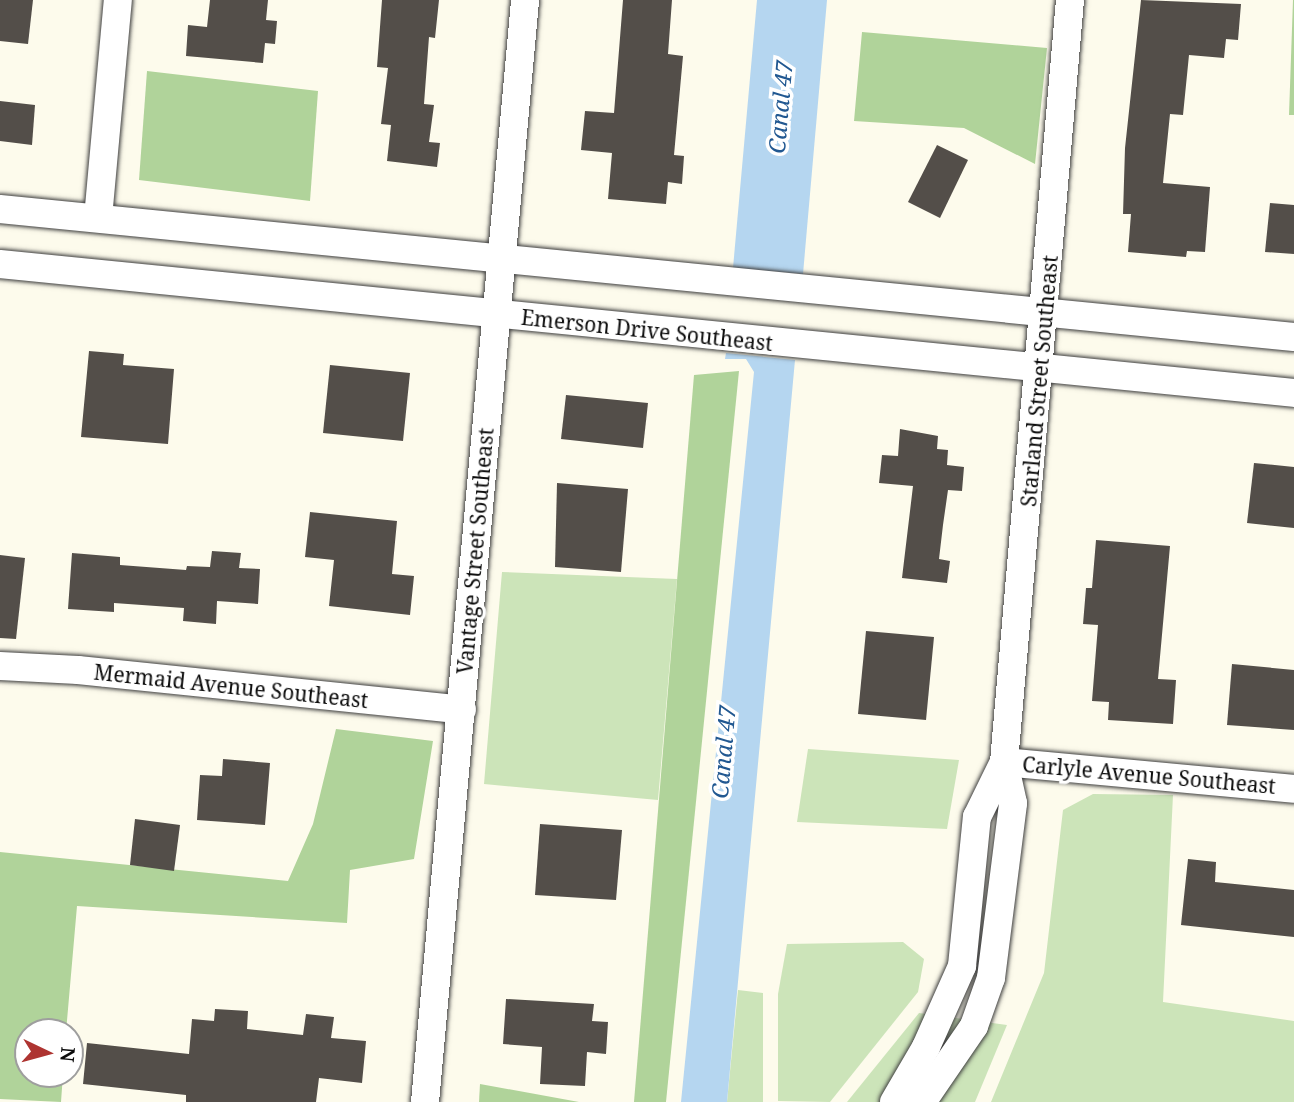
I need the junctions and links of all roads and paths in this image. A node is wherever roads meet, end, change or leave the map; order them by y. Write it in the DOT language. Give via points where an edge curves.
graph roads {
  1 [pos="118,0"];
  2 [pos="525,0"];
  3 [pos="1070,0"];
  4 [pos="0,209"];
  5 [pos="98,218"];
  6 [pos="502,260"];
  7 [pos="0,264"];
  8 [pos="1046,313"];
  9 [pos="495,316"];
  10 [pos="1294,337"];
  11 [pos="1040,368"];
  12 [pos="1294,393"];
  13 [pos="0,666"];
  14 [pos="462,710"];
  15 [pos="1004,762"];
  16 [pos="1294,789"];
  17 [pos="425,1102"];
  18 [pos="894,1102"];
  19 [pos="922,1102"];
  1 -- 5 [label="street"];
  2 -- 6 [label="street, Vantage Street Southeast"];
  3 -- 8 [label="street, Starland Street Southeast"];
  4 -- 5 [label="street"];
  5 -- 6 [label="street"];
  6 -- 8 [label="street"];
  6 -- 9 [label="street, Vantage Street Southeast"];
  7 -- 9 [label="street, Emerson Drive Southeast"];
  8 -- 10 [label="street"];
  8 -- 11 [label="street, Starland Street Southeast"];
  9 -- 11 [label="street, Emerson Drive Southeast"];
  9 -- 14 [label="street, Vantage Street Southeast"];
  11 -- 12 [label="street, Emerson Drive Southeast"];
  11 -- 15 [label="street, Starland Street Southeast"];
  13 -- 14 [label="street, Mermaid Avenue Southeast"];
  14 -- 17 [label="street, Vantage Street Southeast"];
  15 -- 16 [label="street, Carlyle Avenue Southeast"];
  15 -- 18 [label="street, Starland Street Southeast" via="977,817 962,966 926,1047"];
  15 -- 19 [label="street, Starland Street Southeast" via="1013,803 991,978 974,1026"];
}
